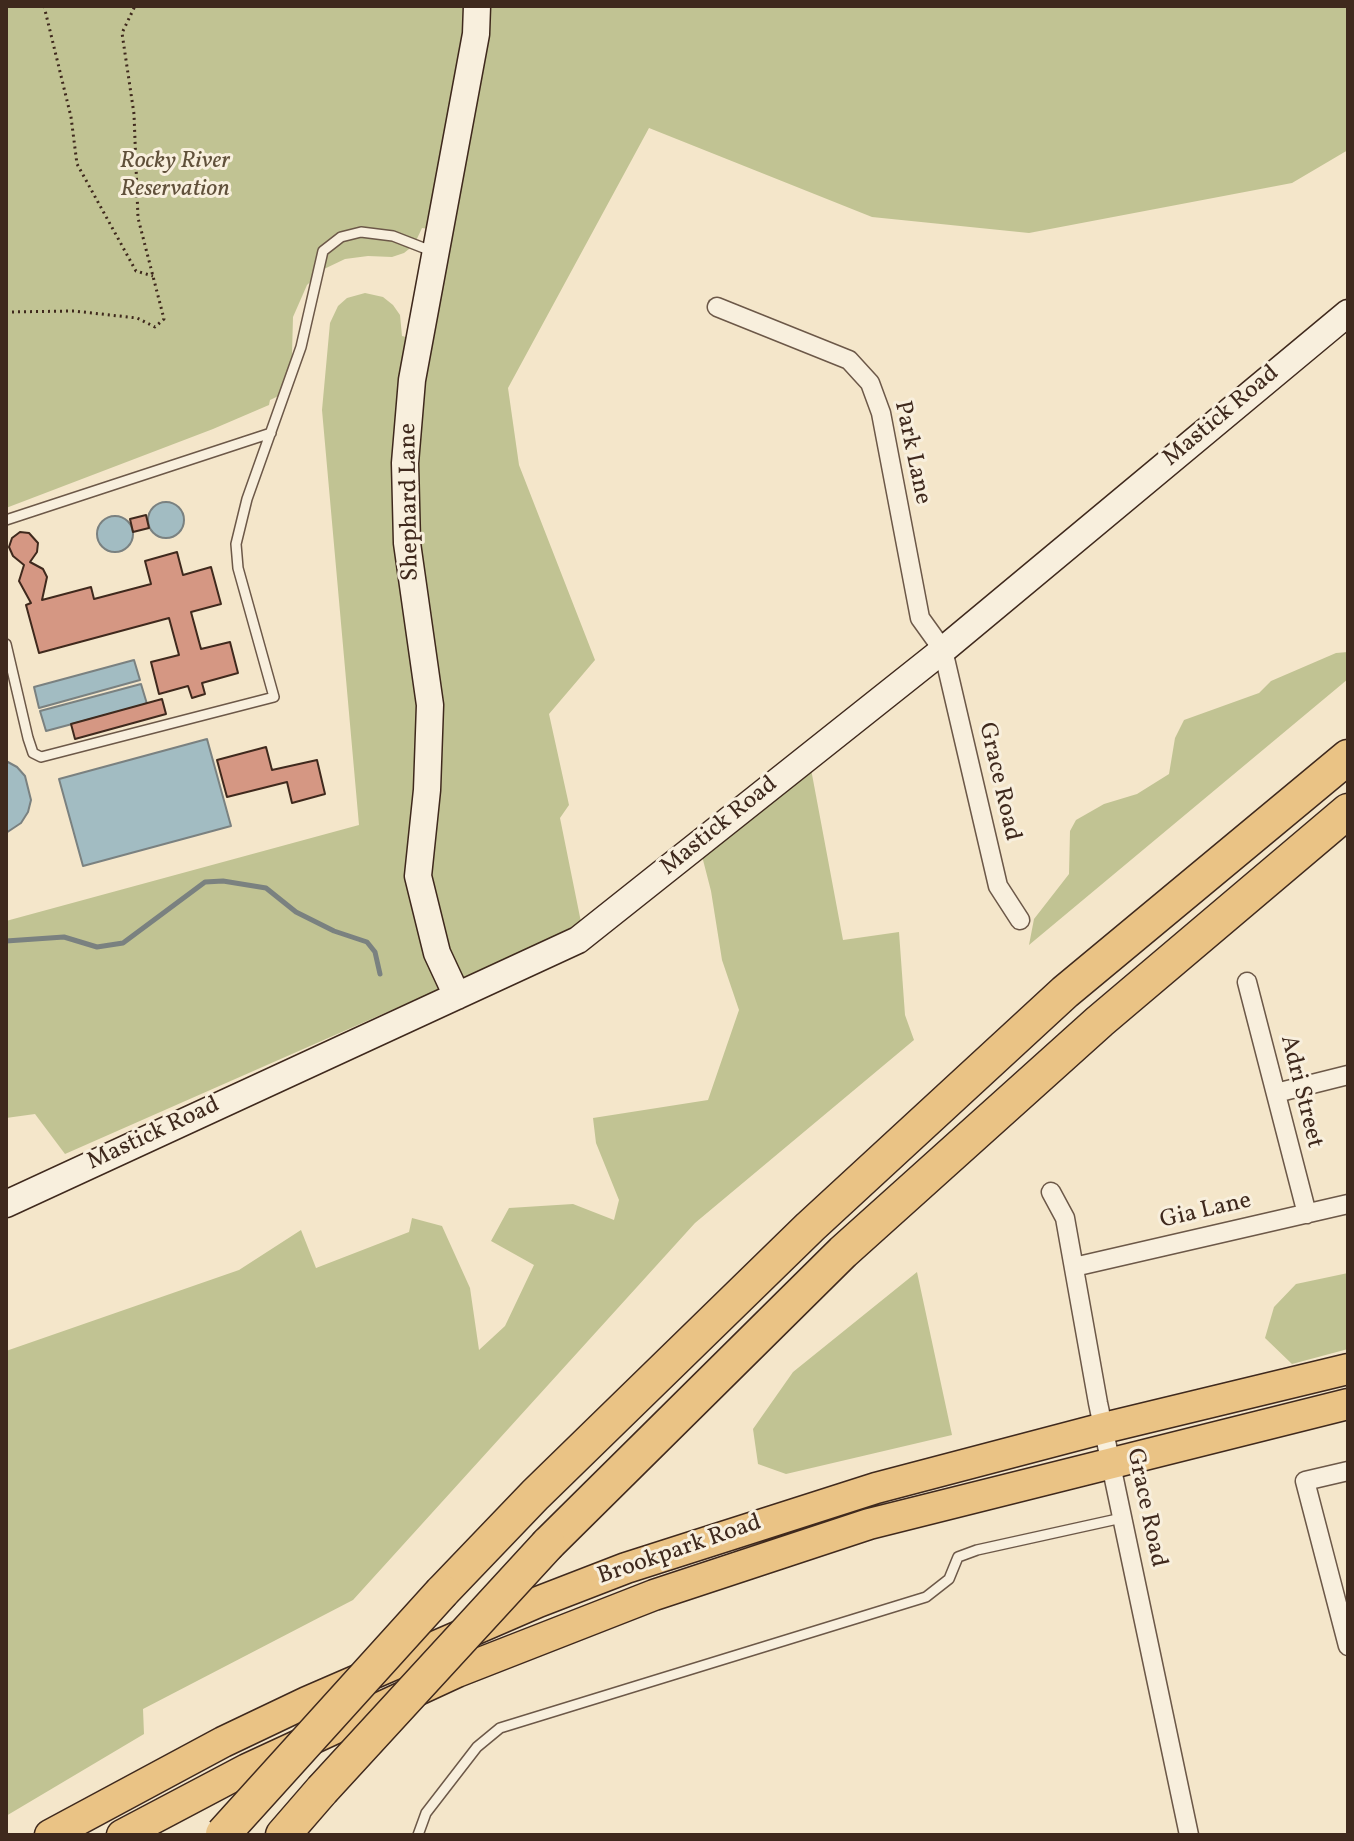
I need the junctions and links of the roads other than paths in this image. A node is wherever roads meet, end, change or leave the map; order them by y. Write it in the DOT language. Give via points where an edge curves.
graph roads {
  1 [pos="477,6"];
  2 [pos="434,252"];
  3 [pos="717,307"];
  4 [pos="1348,313"];
  5 [pos="271,433"];
  6 [pos="6,520"];
  7 [pos="6,644"];
  8 [pos="943,650"];
  9 [pos="1348,757"];
  10 [pos="1348,811"];
  11 [pos="1020,920"];
  12 [pos="1247,982"];
  13 [pos="457,996"];
  14 [pos="1348,1075"];
  15 [pos="1276,1093"];
  16 [pos="1051,1192"];
  17 [pos="6,1204"];
  18 [pos="1348,1204"];
  19 [pos="1307,1214"];
  20 [pos="1074,1267"];
  21 [pos="1348,1369"];
  22 [pos="1348,1404"];
  23 [pos="1104,1428"];
  24 [pos="1112,1463"];
  25 [pos="1348,1471"];
  26 [pos="1123,1517"];
  27 [pos="1348,1646"];
  28 [pos="222,1834"];
  29 [pos="50,1835"];
  30 [pos="122,1835"];
  31 [pos="283,1835"];
  32 [pos="418,1835"];
  33 [pos="1189,1835"];
  1 -- 2 [label="street, Shephard Lane"];
  2 -- 5 [label="lane" via="393,236 361,232 341,237 323,251 301,347"];
  2 -- 13 [label="street, Shephard Lane" via="412,380 405,463 407,543 430,705 418,876 437,953"];
  3 -- 8 [label="street, Park Lane" via="849,360 870,383 881,413 920,618"];
  4 -- 8 [label="street, Mastick Road"];
  5 -- 6 [label="lane"];
  5 -- 7 [label="lane" via="236,544 274,697 41,757 33,753 28,738"];
  8 -- 11 [label="street, Grace Road" via="998,886"];
  8 -- 13 [label="street, Mastick Road" via="578,940"];
  9 -- 28 [label="highway, bridge" via="1065,992 833,1205 557,1473"];
  10 -- 31 [label="highway, bridge" via="1100,1021 843,1252 548,1544"];
  12 -- 15 [label="street, Adri Street"];
  13 -- 17 [label="street, Mastick Road"];
  14 -- 15 [label="street"];
  15 -- 19 [label="street, Adri Street"];
  16 -- 20 [label="street, Grace Road" via="1065,1218"];
  18 -- 19 [label="street, Gia Lane"];
  19 -- 20 [label="street, Gia Lane"];
  20 -- 23 [label="street, Grace Road"];
  21 -- 23 [label="main road, Brookpark Road"];
  22 -- 24 [label="main road, Brookpark Road"];
  23 -- 24 [label="street, Grace Road"];
  23 -- 29 [label="main road, Brookpark Road" via="876,1488 626,1568 307,1702"];
  24 -- 26 [label="street, Grace Road"];
  24 -- 30 [label="main road, Brookpark Road" via="869,1524 654,1595 457,1672 247,1769"];
  25 -- 27 [label="street" via="1305,1481"];
  26 -- 32 [label="lane" via="977,1550 958,1557 949,1579 926,1597 500,1728 477,1747 426,1813"];
  26 -- 33 [label="street, Grace Road"];
}
